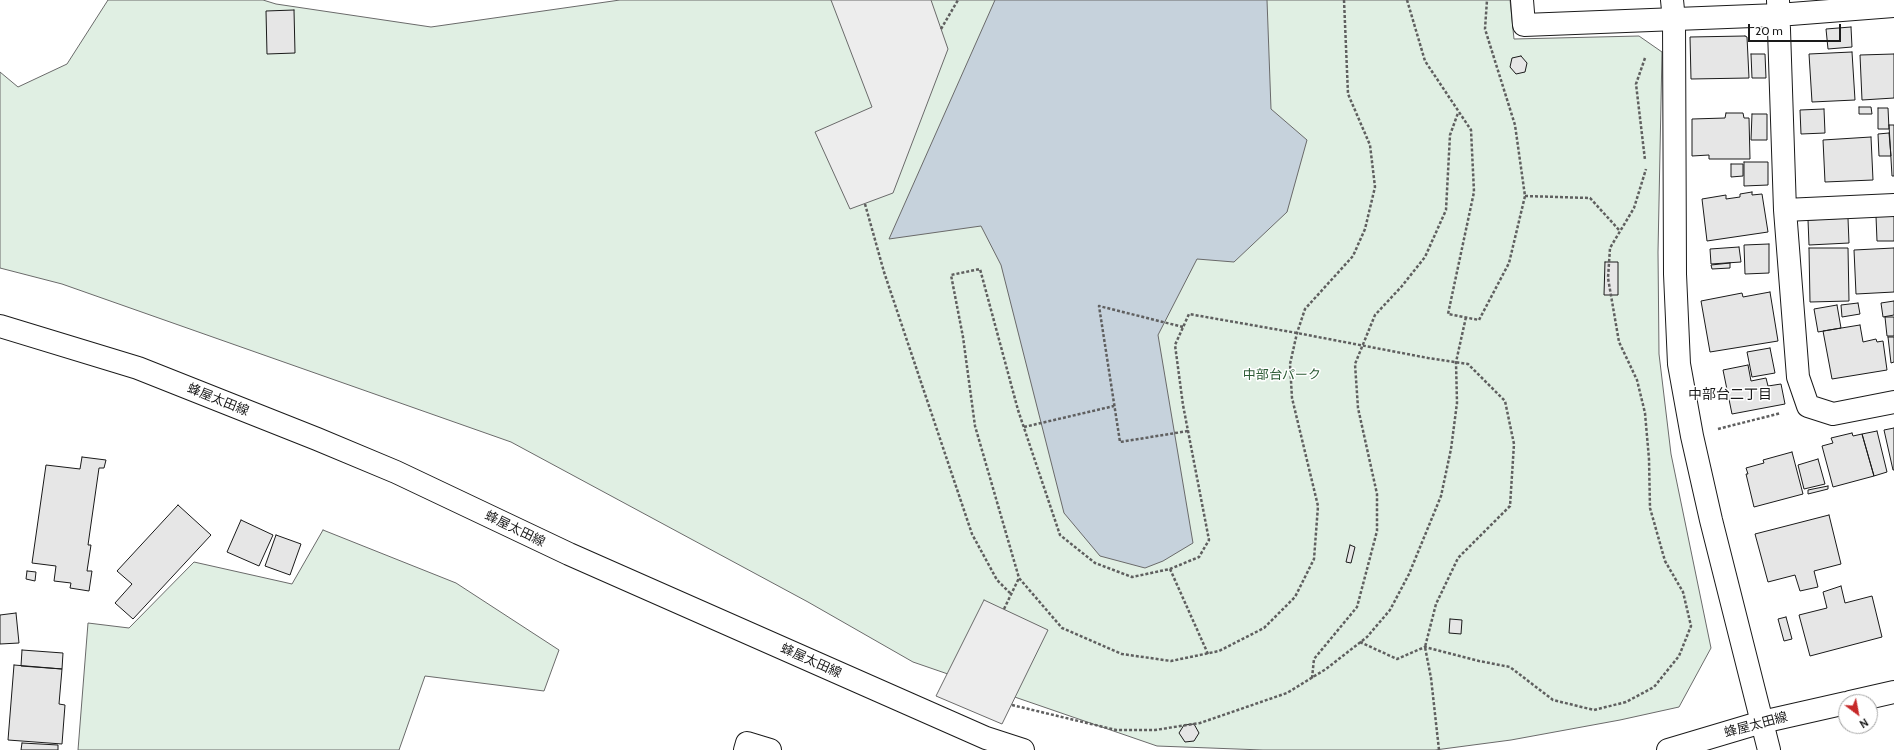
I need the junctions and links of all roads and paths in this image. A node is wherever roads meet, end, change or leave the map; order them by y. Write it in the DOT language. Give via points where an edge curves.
graph roads {
  1 [pos="958,0"];
  2 [pos="1344,0"];
  3 [pos="1407,0"];
  4 [pos="1487,0"];
  5 [pos="1522,0"];
  6 [pos="1894,6"];
  7 [pos="1778,7"];
  8 [pos="1673,10"];
  9 [pos="941,29"];
  10 [pos="1648,51"];
  11 [pos="1458,112"];
  12 [pos="1525,196"];
  13 [pos="865,204"];
  14 [pos="1894,206"];
  15 [pos="1785,210"];
  16 [pos="1620,231"];
  17 [pos="1466,317"];
  18 [pos="0,326"];
  19 [pos="1183,327"];
  20 [pos="1297,333"];
  21 [pos="1362,345"];
  22 [pos="1456,362"];
  23 [pos="1894,402"];
  24 [pos="1114,406"];
  25 [pos="1808,406"];
  26 [pos="1024,427"];
  27 [pos="1188,431"];
  28 [pos="1692,436"];
  29 [pos="1170,569"];
  30 [pos="1019,578"];
  31 [pos="1011,594"];
  32 [pos="1004,609"];
  33 [pos="1360,642"];
  34 [pos="1425,647"];
  35 [pos="1208,654"];
  36 [pos="1312,678"];
  37 [pos="1894,692"];
  38 [pos="1878,696"];
  39 [pos="1012,705"];
  40 [pos="1838,705"];
  41 [pos="1762,722"];
  42 [pos="745,750"];
  43 [pos="770,750"];
  44 [pos="1023,750"];
  45 [pos="1439,750"];
  46 [pos="1668,750"];
  47 [pos="1769,750"];
  1 -- 9 [label="path"];
  2 -- 20 [label="path" via="1348,94 1370,145 1375,187 1365,229 1353,256 1305,309"];
  3 -- 11 [label="path" via="1424,61"];
  4 -- 12 [label="path" via="1485,29 1516,125"];
  5 -- 8 [label="street" via="1524,25"];
  6 -- 7 [label="street"];
  7 -- 8 [label="street"];
  7 -- 15 [label="street"];
  8 -- 28 [label="street" via="1675,274 1679,364"];
  10 -- 16 [label="path" via="1636,84 1646,168 1634,208"];
  11 -- 17 [label="path" via="1470,130 1474,192 1448,314"];
  11 -- 21 [label="path" via="1450,135 1446,210 1425,257 1375,314"];
  12 -- 16 [label="path" via="1590,198"];
  12 -- 17 [label="path" via="1509,263 1479,320"];
  13 -- 31 [label="path" via="884,272 972,534 996,580"];
  14 -- 15 [label="street"];
  15 -- 25 [label="street" via="1798,377"];
  16 -- 34 [label="path" via="1610,248 1608,278 1619,342 1637,380 1646,413 1650,508 1664,561 1683,592 1691,626 1678,656 1654,687 1626,702 1594,710 1554,700 1510,666"];
  17 -- 22 [label="path"];
  18 -- 44 [label="street, 蜂屋太田線" via="138,368 396,472 569,554 986,738"];
  19 -- 20 [label="path" via="1189,314"];
  19 -- 24 [label="path" via="1099,306"];
  19 -- 27 [label="path" via="1176,345"];
  20 -- 21 [label="path"];
  20 -- 35 [label="path" via="1290,364 1292,398 1318,506 1314,559 1295,597 1264,628"];
  21 -- 22 [label="path"];
  21 -- 36 [label="path" via="1355,364 1358,408 1377,494 1377,531 1357,607 1314,658"];
  22 -- 33 [label="path" via="1457,403 1441,496 1409,574 1390,610"];
  22 -- 34 [label="path" via="1468,364 1505,401 1514,444 1510,506 1458,558 1436,604"];
  23 -- 25 [label="street" via="1833,414"];
  24 -- 26 [label="path"];
  24 -- 27 [label="path" via="1120,442"];
  25 -- 28 [label="path"];
  26 -- 29 [label="path" via="1060,535 1095,563 1132,577"];
  26 -- 30 [label="path" via="980,269 952,275 975,426"];
  27 -- 29 [label="path" via="1209,540 1199,557"];
  28 -- 41 [label="street"];
  29 -- 35 [label="path"];
  30 -- 31 [label="path"];
  30 -- 35 [label="path" via="1062,628 1122,654 1171,661"];
  31 -- 32 [label="path"];
  33 -- 34 [label="path" via="1397,659"];
  33 -- 36 [label="path"];
  34 -- 45 [label="path"];
  36 -- 39 [label="path" via="1287,694 1246,708 1200,723 1155,730 1116,730"];
  37 -- 38 [label="street"];
  40 -- 41 [label="street, 蜂屋太田線"];
  41 -- 46 [label="street, 蜂屋太田線"];
  41 -- 47 [label="street"];
  42 -- 43 [label="street" via="747,743"];
}
